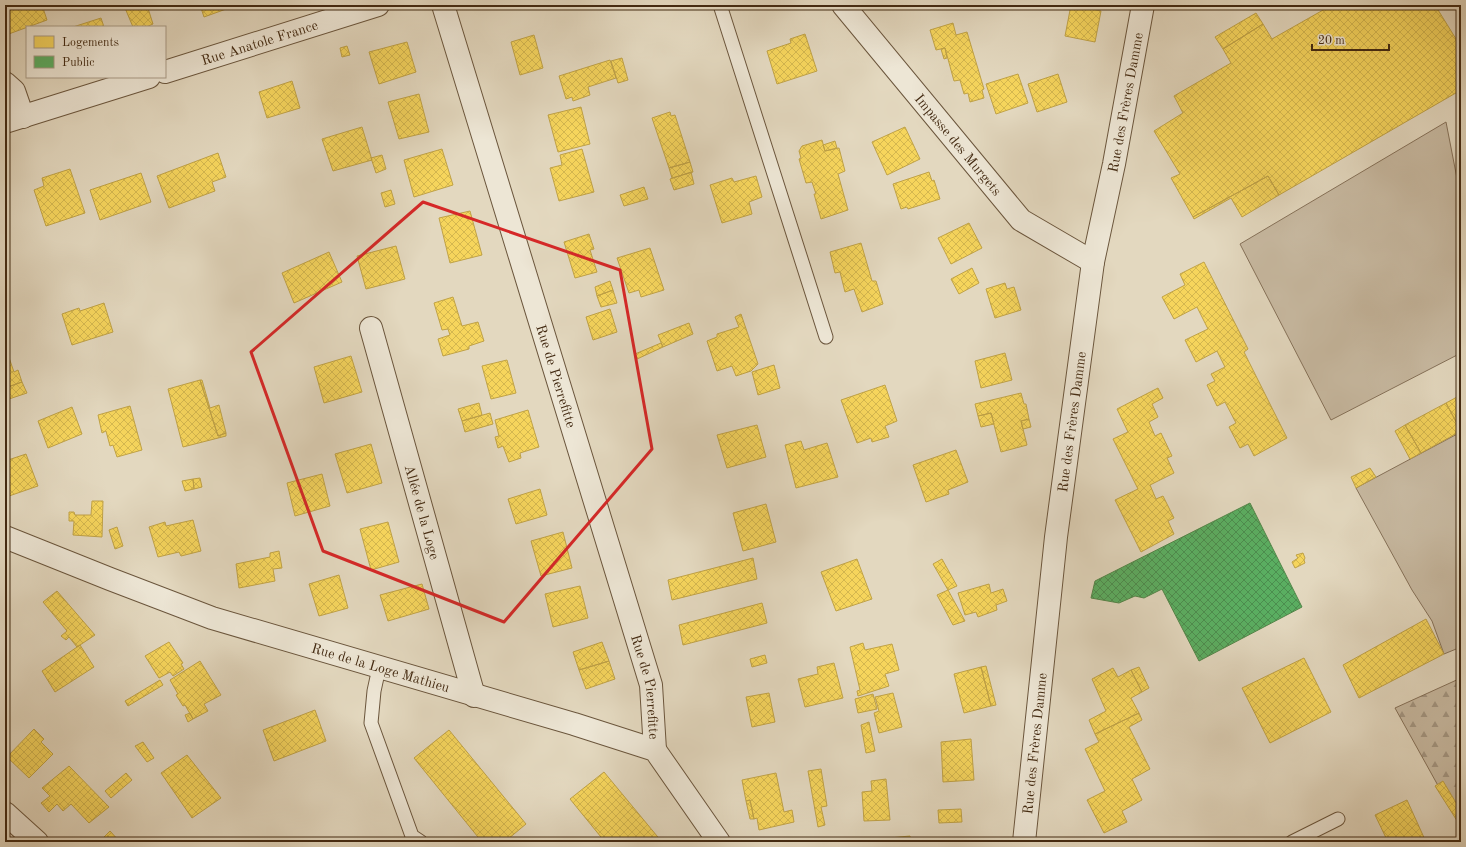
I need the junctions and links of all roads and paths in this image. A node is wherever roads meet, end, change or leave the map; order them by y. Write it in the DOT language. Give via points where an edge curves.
graph roads {
  1 [pos="378,5"];
  2 [pos="443,5"];
  3 [pos="720,5"];
  4 [pos="843,5"];
  5 [pos="1143,5"];
  6 [pos="166,72"];
  7 [pos="146,78"];
  8 [pos="5,83"];
  9 [pos="14,120"];
  10 [pos="1093,262"];
  11 [pos="371,328"];
  12 [pos="826,337"];
  13 [pos="5,537"];
  14 [pos="379,668"];
  15 [pos="474,696"];
  16 [pos="655,750"];
  17 [pos="5,813"];
  18 [pos="1338,819"];
  19 [pos="37,842"];
  20 [pos="421,842"];
  21 [pos="719,842"];
  22 [pos="1024,842"];
  23 [pos="1292,842"];
  1 -- 6 [label="street, Rue Anatole France"];
  2 -- 16 [label="street, Rue de Pierrefitte" via="651,686"];
  3 -- 12 [label="lane"];
  4 -- 10 [label="street, Impasse des Murgets" via="1021,220"];
  5 -- 10 [label="street, Rue des Frères Damme"];
  7 -- 9 [label="street"];
  8 -- 9 [label="street" via="14,91"];
  10 -- 22 [label="street, Rue des Frères Damme" via="1056,537"];
  11 -- 15 [label="street, Allée de la Loge"];
  13 -- 14 [label="street, Rue de la Loge Mathieu" via="212,618"];
  14 -- 15 [label="street, Rue de la Loge Mathieu"];
  14 -- 20 [label="lane" via="371,723 412,836"];
  15 -- 16 [label="street, Rue de la Loge Mathieu"];
  16 -- 21 [label="street"];
  17 -- 19 [label="street"];
  18 -- 23 [label="lane"];
}
